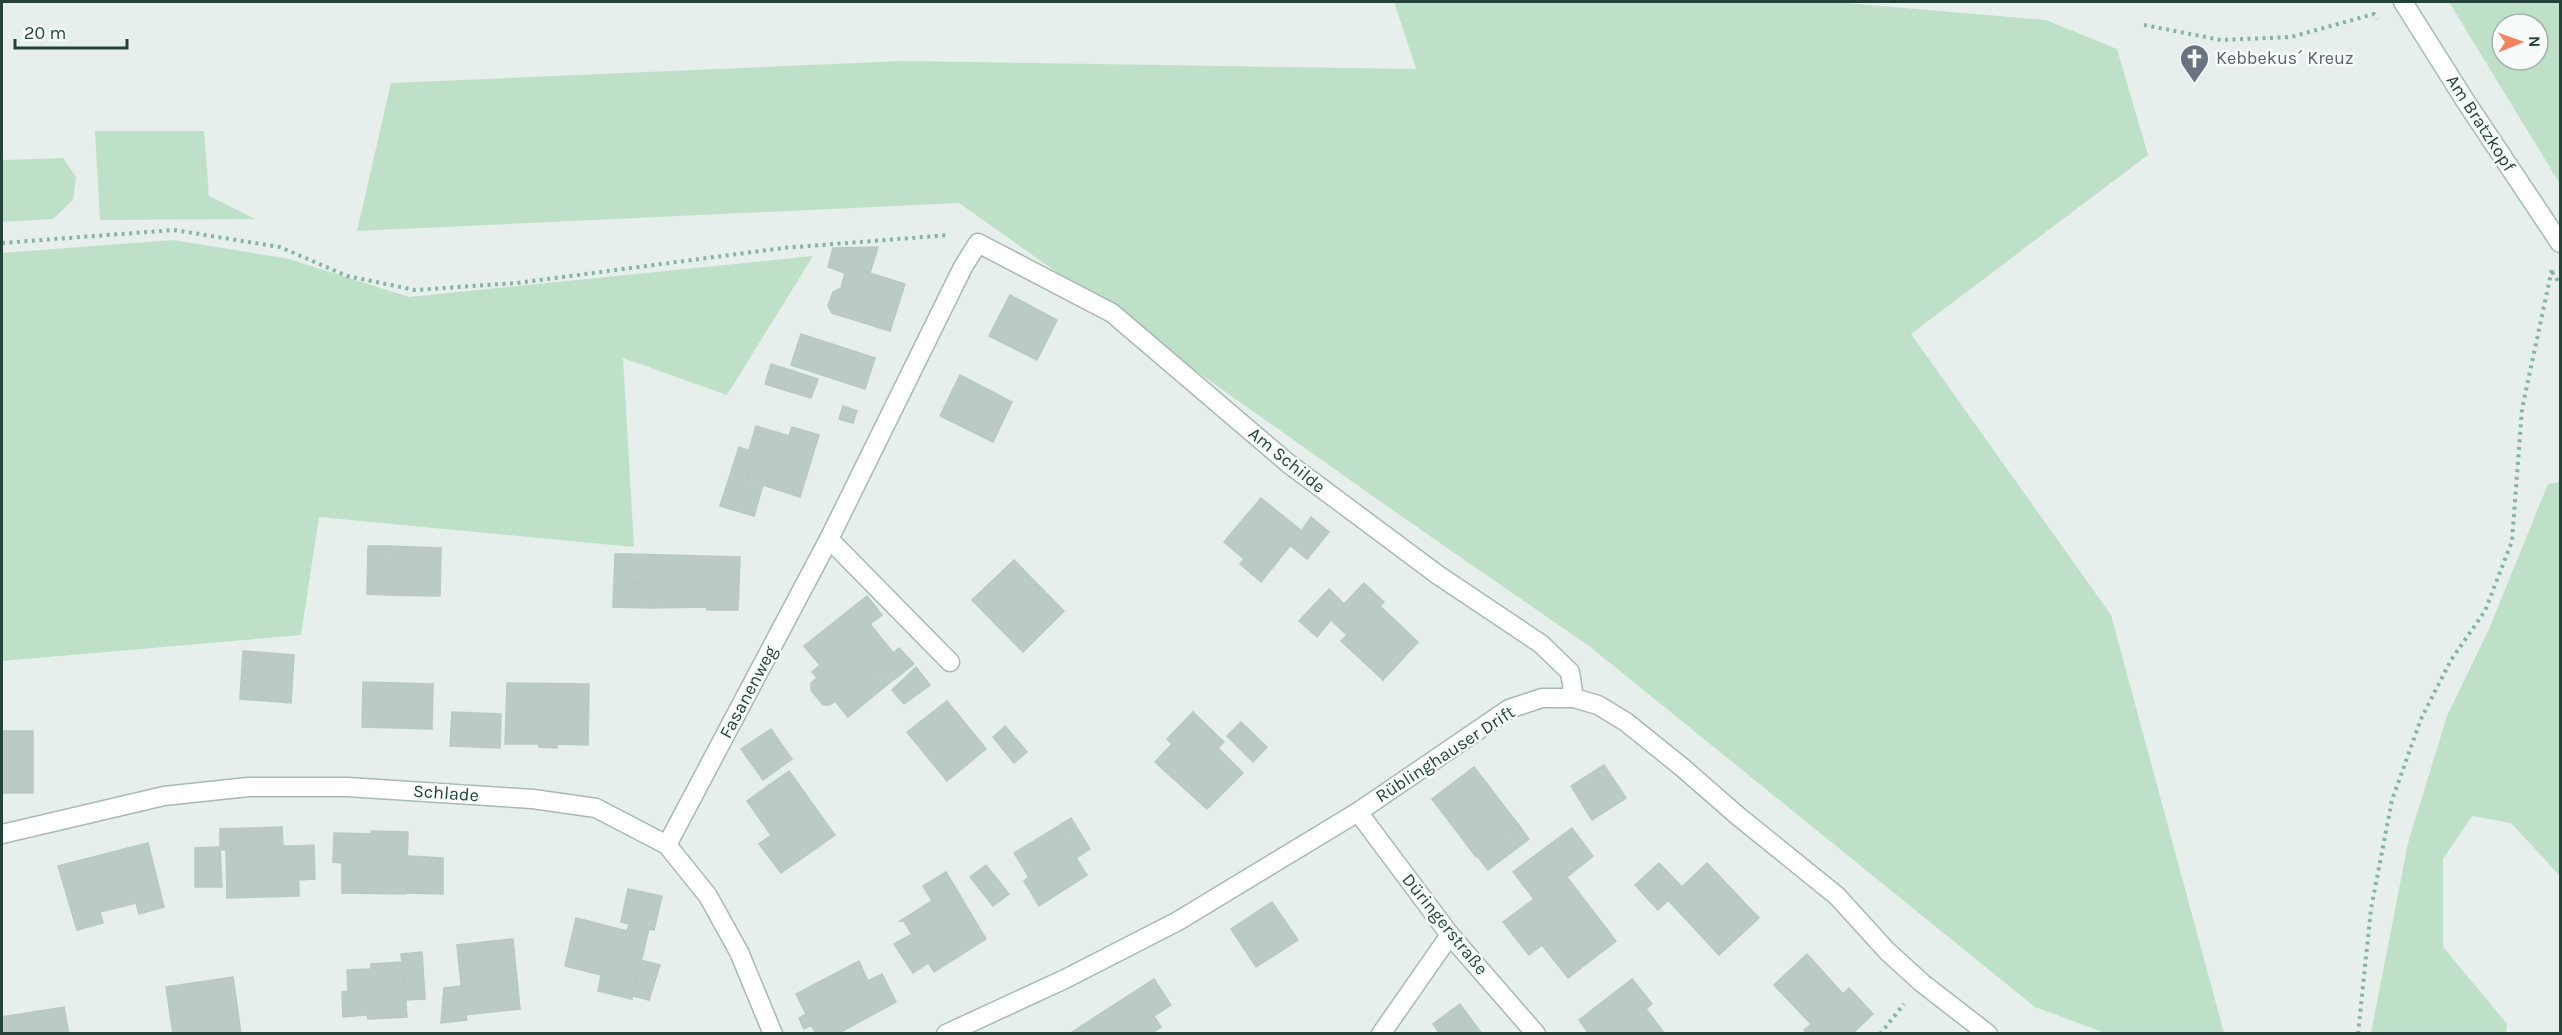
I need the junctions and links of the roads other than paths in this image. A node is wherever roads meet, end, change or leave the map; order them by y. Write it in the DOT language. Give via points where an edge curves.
graph roads {
  1 [pos="2403,2"];
  2 [pos="2559,241"];
  3 [pos="978,243"];
  4 [pos="829,539"];
  5 [pos="950,662"];
  6 [pos="1574,698"];
  7 [pos="1358,812"];
  8 [pos="2,834"];
  9 [pos="667,845"];
  10 [pos="1450,935"];
  11 [pos="773,1034"];
  12 [pos="946,1034"];
  13 [pos="1381,1034"];
  14 [pos="1536,1034"];
  15 [pos="1988,1034"];
  1 -- 2 [label="street, Am Bratzkopf"];
  3 -- 4 [label="street, Fasanenweg"];
  3 -- 6 [label="street, Am Schilde" via="1112,313 1289,464 1438,575 1541,644 1570,672"];
  4 -- 5 [label="street"];
  4 -- 9 [label="street, Fasanenweg"];
  6 -- 7 [label="street, Rüblinghauser Drift" via="1542,698 1509,709"];
  6 -- 15 [label="street, Rüblinghauser Drift" via="1598,705 1626,722 1683,768 1837,896 1922,983"];
  7 -- 10 [label="street, Düringerstraße"];
  7 -- 12 [label="street, Rüblinghauser Drift" via="1178,921"];
  8 -- 9 [label="street, Schlade" via="164,796 248,787 347,787 533,799 596,808"];
  9 -- 11 [label="street, Schlade" via="719,915"];
  10 -- 13 [label="street"];
  10 -- 14 [label="street, Düringerstraße"];
}
